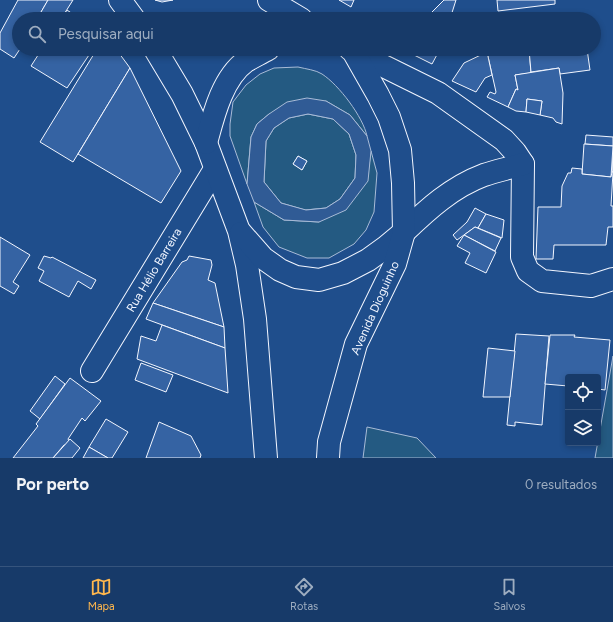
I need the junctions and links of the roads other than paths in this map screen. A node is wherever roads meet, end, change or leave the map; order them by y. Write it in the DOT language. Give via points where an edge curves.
graph roads {
  1 [pos="120,0"];
  2 [pos="269,0"];
  3 [pos="129,12"];
  4 [pos="289,12"];
  5 [pos="159,56"];
  6 [pos="256,56"];
  7 [pos="352,56"];
  8 [pos="361,56"];
  9 [pos="206,144"];
  10 [pos="523,164"];
  11 [pos="215,169"];
  12 [pos="239,231"];
  13 [pos="404,232"];
  14 [pos="613,279"];
  15 [pos="92,371"];
  16 [pos="266,458"];
  17 [pos="328,458"];
  1 -- 3 [label="main road"];
  2 -- 4 [label="main road"];
  5 -- 9 [label="main road" via="182,94"];
  6 -- 9 [label="main road" via="245,62 222,92"];
  7 -- 13 [label="main road, Avenida Dioguinho" via="378,95 389,117 400,150"];
  8 -- 10 [label="main road" via="438,93 504,140"];
  9 -- 11 [label="main road"];
  10 -- 13 [label="main road" via="484,175 453,191 431,206"];
  10 -- 14 [label="main road" via="522,257 528,271 542,281 591,286"];
  11 -- 12 [label="main road"];
  11 -- 15 [label="main road, Rua Hélio Barreira"];
  12 -- 13 [label="main road" via="263,258 280,270 296,277 319,280 342,273 368,260"];
  12 -- 16 [label="main road" via="255,319"];
  13 -- 17 [label="main road, Avenida Dioguinho" via="395,264 356,344 329,442"];
}
